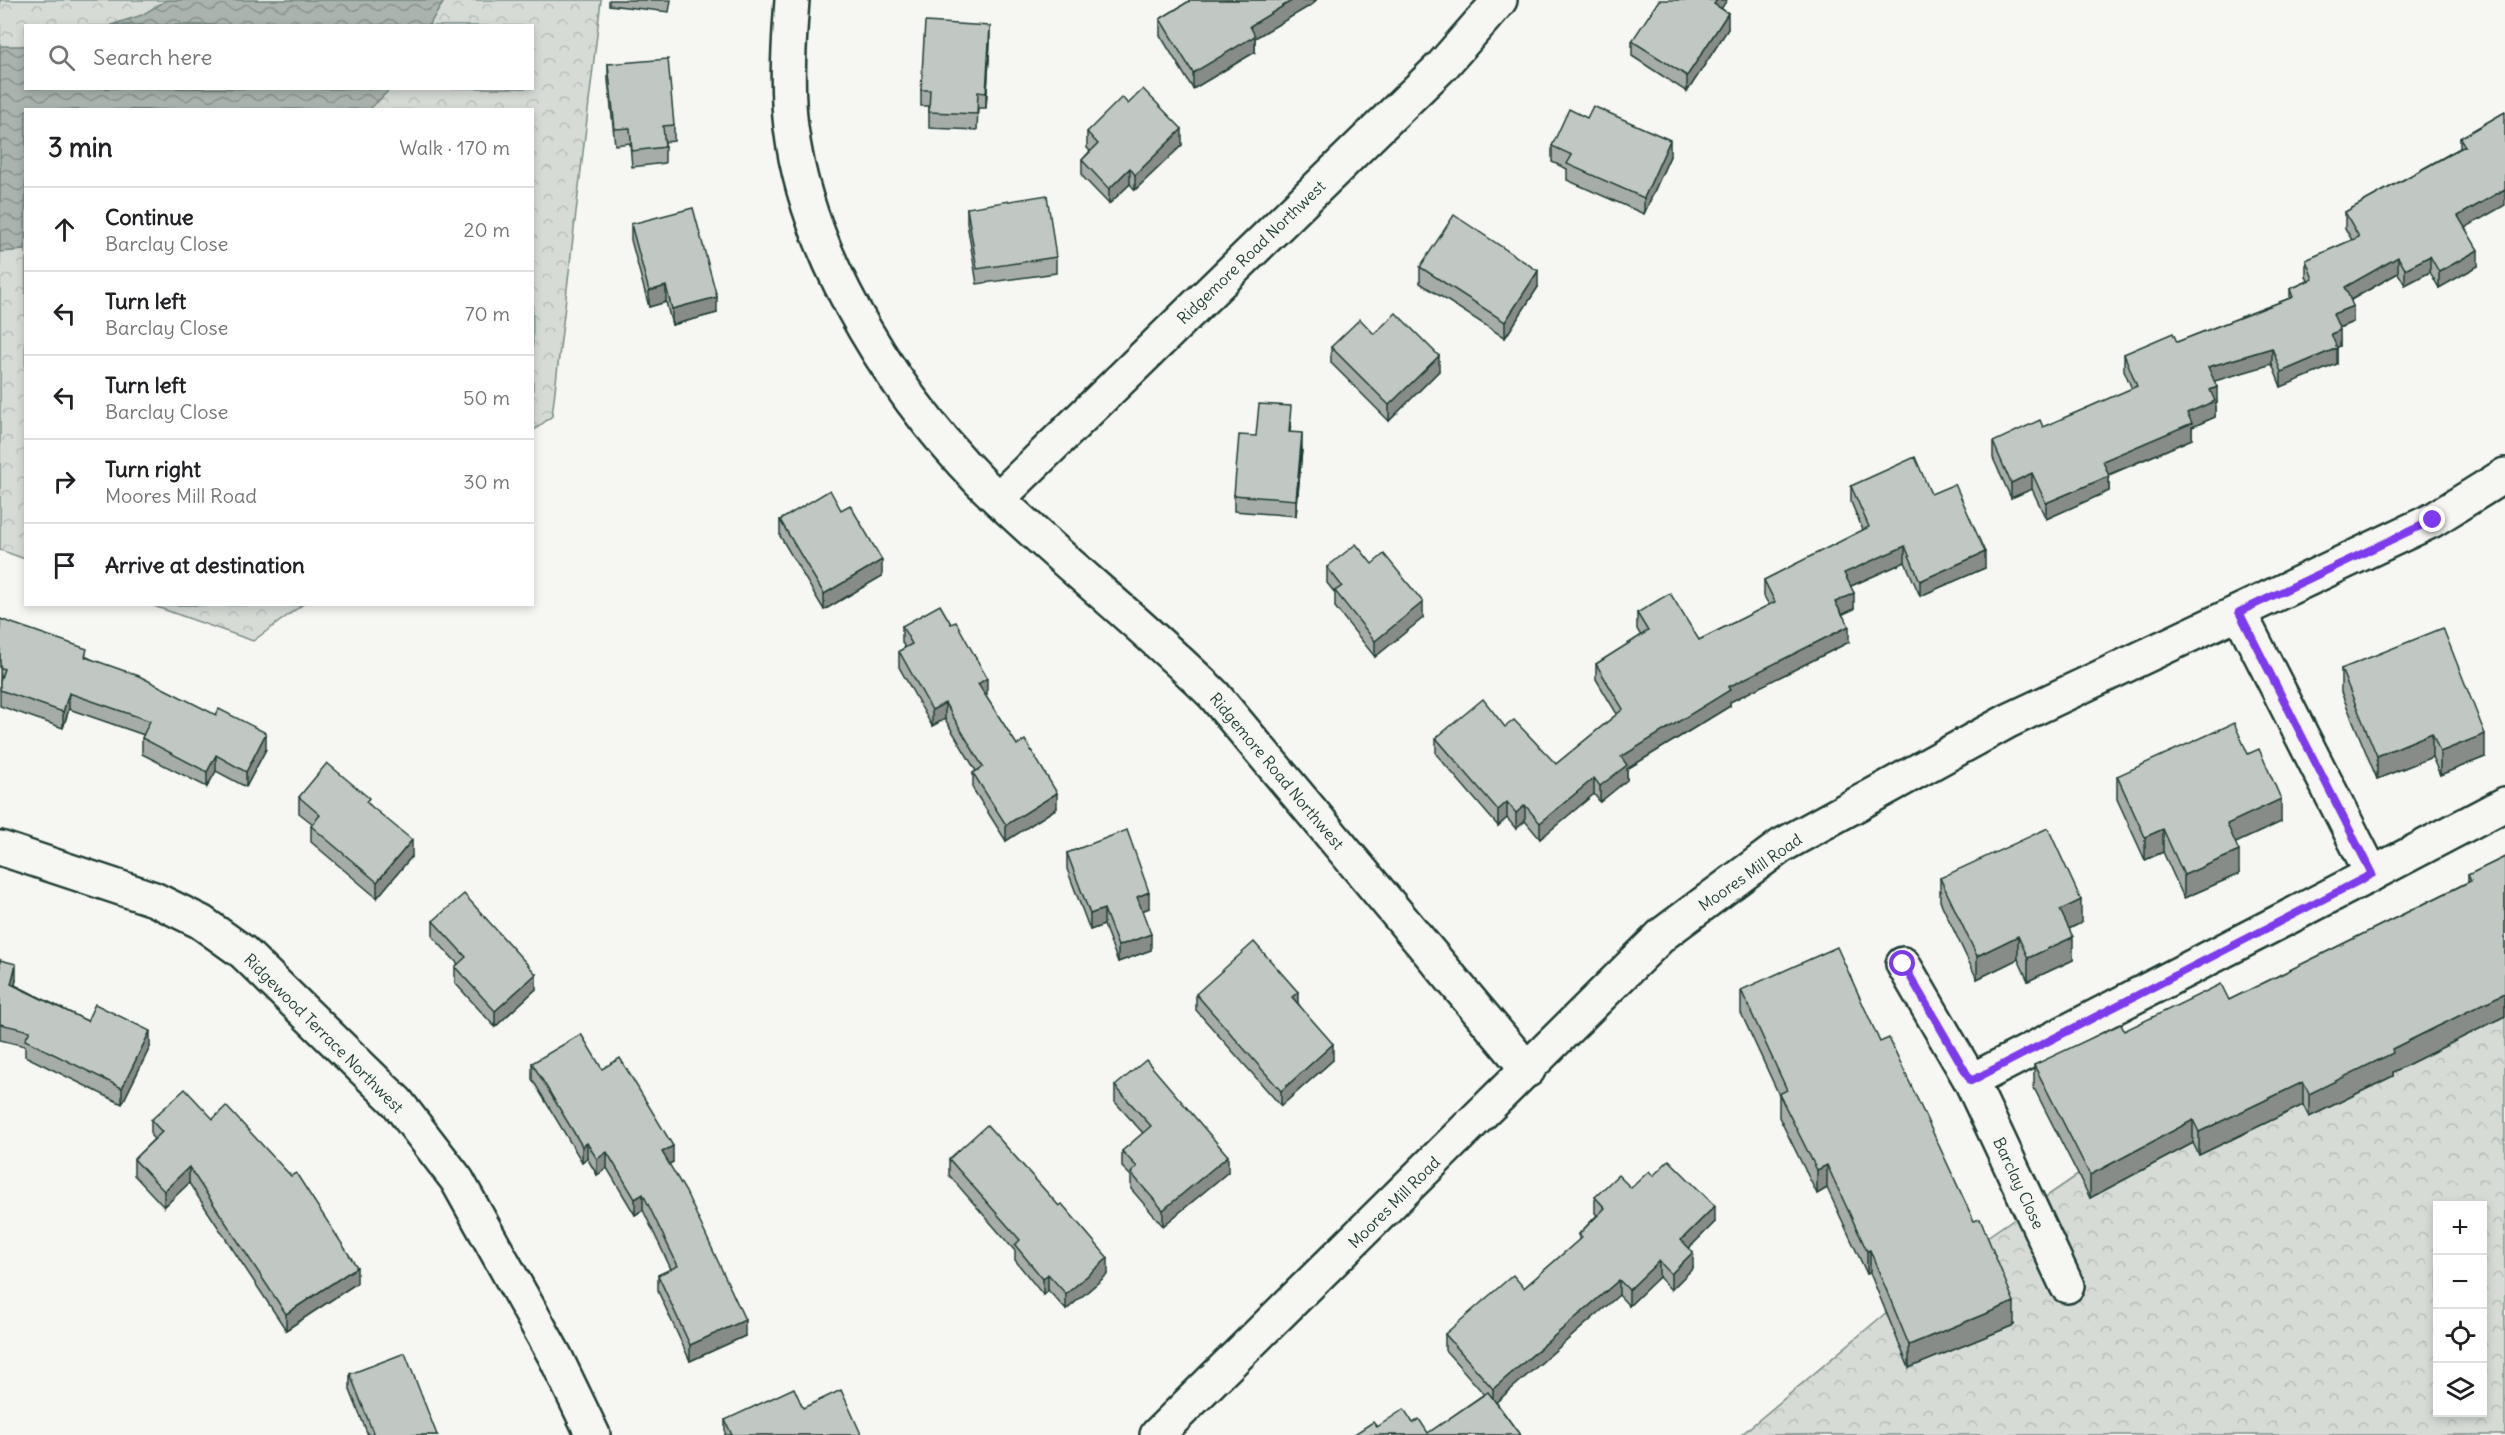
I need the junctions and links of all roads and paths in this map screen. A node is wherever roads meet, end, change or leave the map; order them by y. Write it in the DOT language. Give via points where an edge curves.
graph roads {
  1 [pos="792,0"];
  2 [pos="1500,0"];
  3 [pos="2505,475"];
  4 [pos="998,499"];
  5 [pos="2239,612"];
  6 [pos="2505,804"];
  7 [pos="0,848"];
  8 [pos="2372,874"];
  9 [pos="1903,964"];
  10 [pos="1528,1070"];
  11 [pos="1971,1081"];
  12 [pos="2067,1286"];
  13 [pos="593,1435"];
  14 [pos="1156,1435"];
  1 -- 4 [label="street, Ridgemore Road Northwest" via="788,57 791,127 805,195 825,253 878,352 939,435"];
  2 -- 4 [label="street, Ridgemore Road Northwest" via="1443,65"];
  3 -- 5 [label="street, Moores Mill Road" via="2433,520"];
  4 -- 10 [label="street, Ridgemore Road Northwest" via="1156,638 1214,695"];
  5 -- 8 [label="street"];
  5 -- 10 [label="street, Moores Mill Road" via="2008,722 1781,846 1663,934"];
  6 -- 8 [label="street"];
  7 -- 13 [label="street, Ridgewood Terrace Northwest" via="154,899 201,922 243,952 397,1102 458,1179 555,1356"];
  8 -- 11 [label="street"];
  9 -- 11 [label="street, Barclay Close"];
  10 -- 14 [label="street, Moores Mill Road"];
  11 -- 12 [label="street, Barclay Close"];
}
